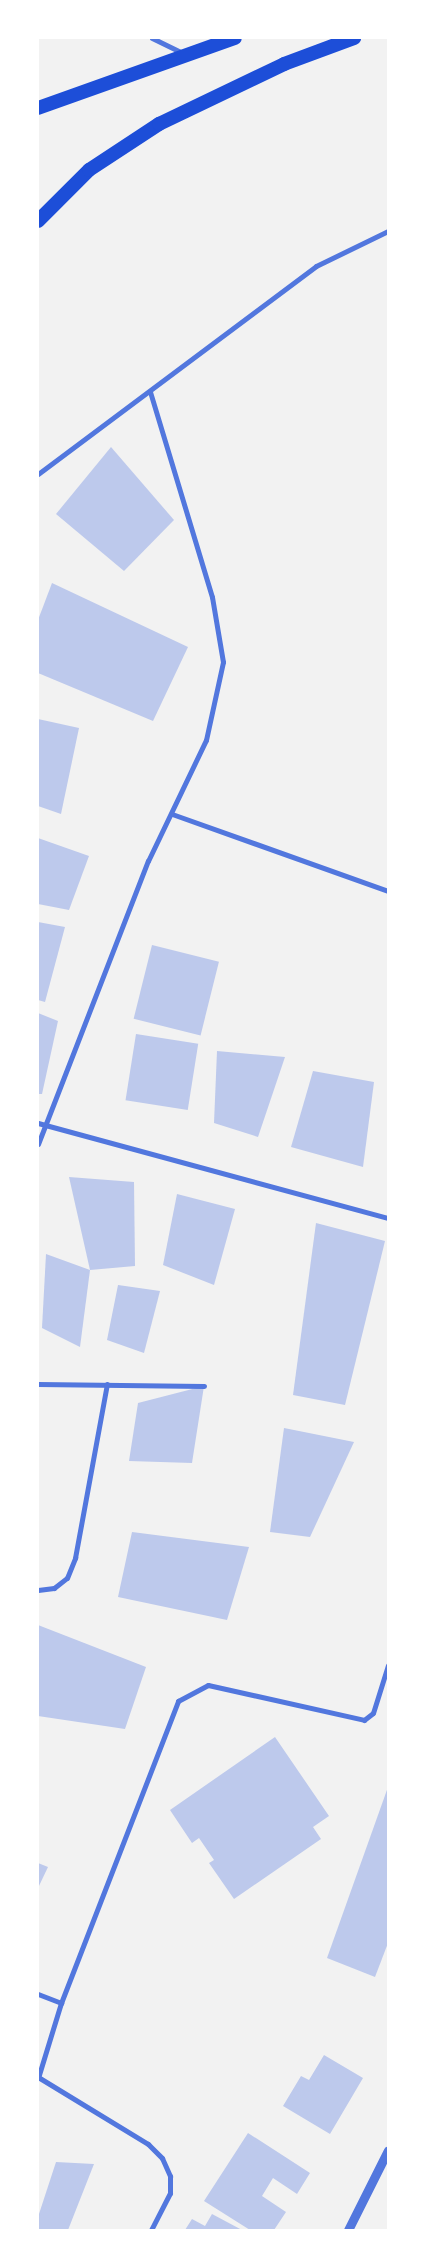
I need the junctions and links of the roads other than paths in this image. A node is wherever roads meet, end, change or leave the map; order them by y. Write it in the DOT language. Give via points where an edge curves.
graph roads {
  1 [pos="152,38"];
  2 [pos="235,38"];
  3 [pos="354,38"];
  4 [pos="186,54"];
  5 [pos="38,108"];
  6 [pos="38,221"];
  7 [pos="388,232"];
  8 [pos="150,392"];
  9 [pos="38,474"];
  10 [pos="172,814"];
  11 [pos="388,891"];
  12 [pos="40,1124"];
  13 [pos="38,1144"];
  14 [pos="388,1218"];
  15 [pos="38,1384"];
  16 [pos="107,1384"];
  17 [pos="204,1386"];
  18 [pos="38,1590"];
  19 [pos="388,1665"];
  20 [pos="38,1994"];
  21 [pos="61,2002"];
  22 [pos="38,2077"];
  23 [pos="388,2150"];
  24 [pos="151,2230"];
  25 [pos="348,2230"];
  1 -- 4 [label="street"];
  2 -- 4 [label="highway"];
  3 -- 6 [label="highway" via="284,64 159,124 89,170"];
  4 -- 5 [label="highway"];
  7 -- 8 [label="street" via="316,266"];
  8 -- 9 [label="street"];
  8 -- 10 [label="street" via="212,597 223,662 206,740"];
  10 -- 11 [label="street"];
  10 -- 12 [label="street" via="148,861"];
  12 -- 13 [label="street"];
  12 -- 14 [label="street"];
  15 -- 16 [label="street"];
  16 -- 17 [label="street"];
  16 -- 18 [label="street" via="75,1558 67,1578 54,1588"];
  19 -- 21 [label="street" via="373,1712 364,1720 208,1685 178,1701"];
  20 -- 21 [label="street"];
  21 -- 22 [label="street"];
  22 -- 24 [label="street" via="148,2144 162,2158 170,2176 170,2193"];
  23 -- 25 [label="street"];
}
